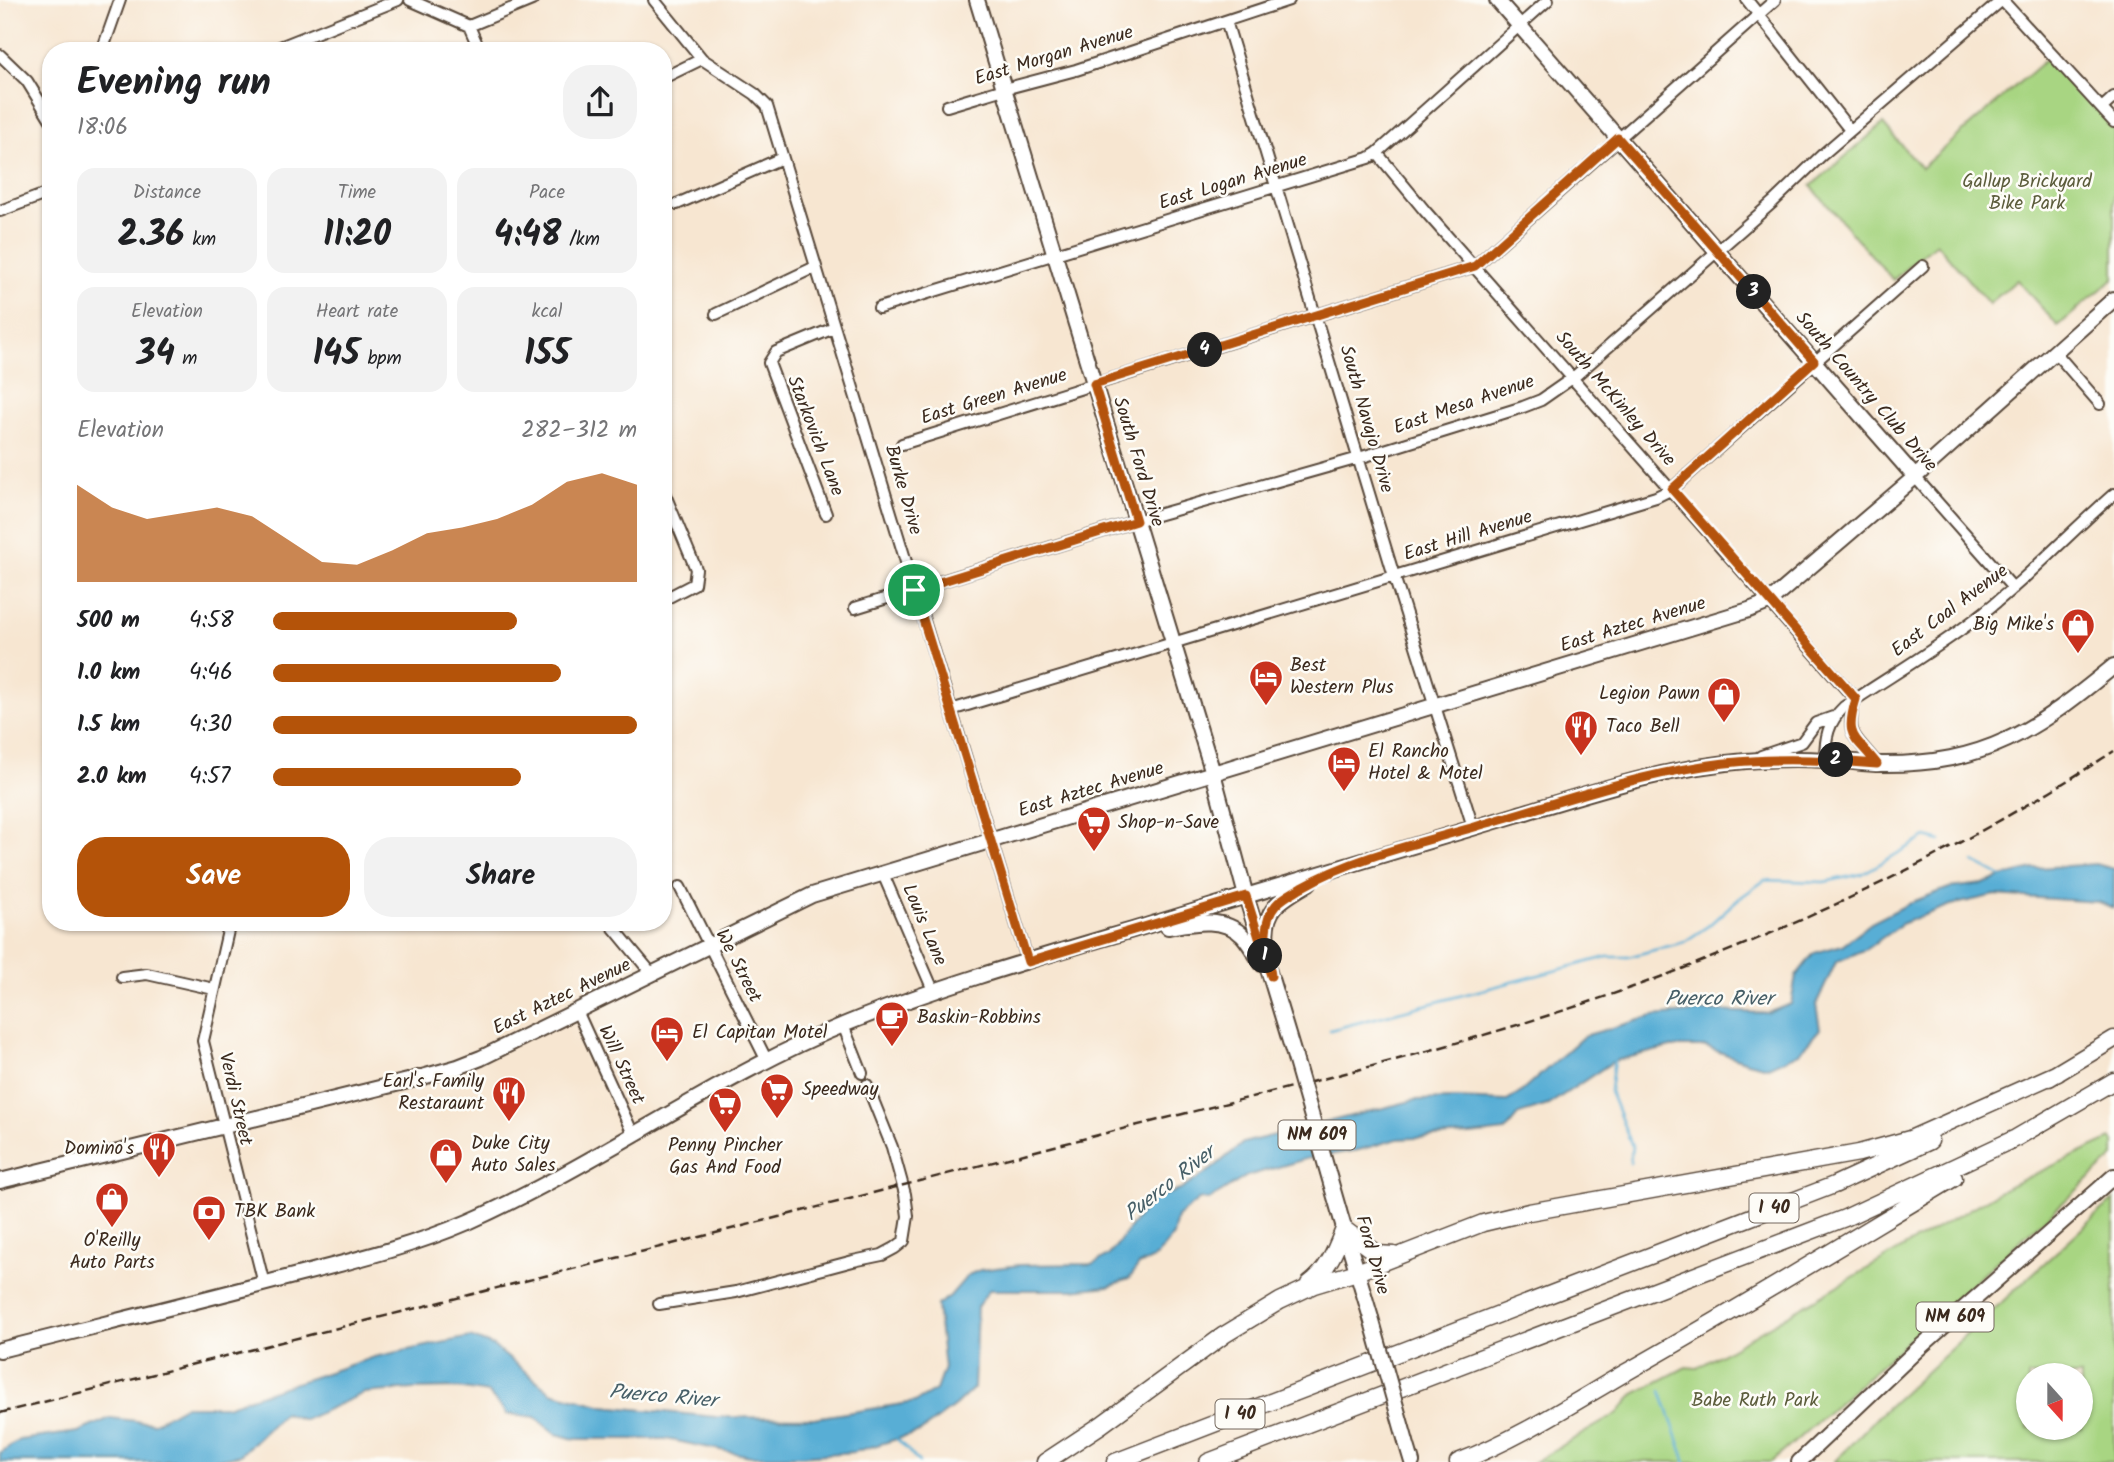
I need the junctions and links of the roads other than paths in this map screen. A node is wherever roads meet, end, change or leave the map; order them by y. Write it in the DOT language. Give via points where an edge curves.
graph roads {
  1 [pos="120,0"];
  2 [pos="398,0"];
  3 [pos="410,0"];
  4 [pos="654,0"];
  5 [pos="977,0"];
  6 [pos="1289,0"];
  7 [pos="1497,0"];
  8 [pos="1548,0"];
  9 [pos="1747,0"];
  10 [pos="1775,0"];
  11 [pos="2002,0"];
  12 [pos="527,1"];
  13 [pos="1759,14"];
  14 [pos="1226,21"];
  15 [pos="469,26"];
  16 [pos="1519,26"];
  17 [pos="105,42"];
  18 [pos="293,42"];
  19 [pos="476,42"];
  20 [pos="0,55"];
  21 [pos="702,59"];
  22 [pos="672,74"];
  23 [pos="1004,89"];
  24 [pos="2114,97"];
  25 [pos="42,105"];
  26 [pos="947,106"];
  27 [pos="2102,108"];
  28 [pos="2114,122"];
  29 [pos="1850,130"];
  30 [pos="1618,138"];
  31 [pos="1377,153"];
  32 [pos="782,158"];
  33 [pos="1276,187"];
  34 [pos="42,195"];
  35 [pos="677,204"];
  36 [pos="0,211"];
  37 [pos="1717,250"];
  38 [pos="1055,255"];
  39 [pos="1475,266"];
  40 [pos="1923,266"];
  41 [pos="815,267"];
  42 [pos="2114,299"];
  43 [pos="879,308"];
  44 [pos="716,314"];
  45 [pos="1317,316"];
  46 [pos="834,328"];
  47 [pos="2054,351"];
  48 [pos="1814,361"];
  49 [pos="1574,377"];
  50 [pos="1094,384"];
  51 [pos="2100,404"];
  52 [pos="902,443"];
  53 [pos="1359,458"];
  54 [pos="1915,477"];
  55 [pos="1672,489"];
  56 [pos="2114,494"];
  57 [pos="672,512"];
  58 [pos="826,514"];
  59 [pos="1136,521"];
  60 [pos="1394,576"];
  61 [pos="2013,588"];
  62 [pos="914,590"];
  63 [pos="672,595"];
  64 [pos="1769,601"];
  65 [pos="855,608"];
  66 [pos="1174,644"];
  67 [pos="2114,666"];
  68 [pos="1856,699"];
  69 [pos="1434,705"];
  70 [pos="951,710"];
  71 [pos="1833,717"];
  72 [pos="1825,760"];
  73 [pos="1749,761"];
  74 [pos="1877,764"];
  75 [pos="1213,773"];
  76 [pos="1473,827"];
  77 [pos="991,841"];
  78 [pos="1356,863"];
  79 [pos="883,874"];
  80 [pos="680,887"];
  81 [pos="1246,896"];
  82 [pos="228,931"];
  83 [pos="616,931"];
  84 [pos="1084,945"];
  85 [pos="708,946"];
  86 [pos="1028,962"];
  87 [pos="652,974"];
  88 [pos="1271,976"];
  89 [pos="122,977"];
  90 [pos="214,989"];
  91 [pos="933,990"];
  92 [pos="577,1011"];
  93 [pos="843,1025"];
  94 [pos="2114,1039"];
  95 [pos="767,1061"];
  96 [pos="862,1073"];
  97 [pos="2058,1073"];
  98 [pos="2114,1081"];
  99 [pos="867,1085"];
  100 [pos="2092,1095"];
  101 [pos="223,1125"];
  102 [pos="633,1134"];
  103 [pos="2114,1176"];
  104 [pos="0,1181"];
  105 [pos="1344,1229"];
  106 [pos="1417,1250"];
  107 [pos="1357,1272"];
  108 [pos="264,1284"];
  109 [pos="1280,1301"];
  110 [pos="659,1304"];
  111 [pos="0,1350"];
  112 [pos="1045,1462"];
  113 [pos="1115,1462"];
  114 [pos="1208,1462"];
  115 [pos="1412,1462"];
  116 [pos="1458,1462"];
  117 [pos="1799,1462"];
  1 -- 17 [label="street"];
  2 -- 18 [label="street"];
  3 -- 15 [label="street"];
  4 -- 21 [label="street, Burke Drive"];
  5 -- 23 [label="main road, South Ford Drive"];
  6 -- 14 [label="street, East Morgan Avenue"];
  7 -- 16 [label="main road, South Country Club Drive"];
  8 -- 16 [label="street, East Logan Avenue"];
  9 -- 13 [label="street"];
  10 -- 13 [label="street, East Green Avenue"];
  11 -- 27 [label="street"];
  11 -- 29 [label="street, East Mesa Avenue"];
  12 -- 15 [label="street"];
  13 -- 29 [label="street"];
  13 -- 30 [label="street, East Green Avenue"];
  14 -- 23 [label="street, East Morgan Avenue"];
  14 -- 33 [label="street, South Navajo Drive"];
  15 -- 19 [label="street"];
  16 -- 30 [label="main road, South Country Club Drive"];
  16 -- 31 [label="street, East Logan Avenue"];
  20 -- 25 [label="street" via="27,81"];
  21 -- 22 [label="street"];
  21 -- 32 [label="street, Burke Drive" via="767,106"];
  23 -- 26 [label="street, East Morgan Avenue"];
  23 -- 38 [label="main road, South Ford Drive"];
  24 -- 27 [label="street"];
  27 -- 28 [label="street"];
  29 -- 37 [label="street, East Mesa Avenue"];
  30 -- 37 [label="main road, South Country Club Drive"];
  30 -- 39 [label="street, East Green Avenue"];
  31 -- 33 [label="street, East Logan Avenue"];
  31 -- 39 [label="street, South McKinley Drive"];
  32 -- 35 [label="street"];
  32 -- 41 [label="street, Burke Drive"];
  33 -- 38 [label="street, East Logan Avenue"];
  33 -- 45 [label="street, South Navajo Drive"];
  34 -- 36 [label="street"];
  37 -- 48 [label="main road, South Country Club Drive"];
  37 -- 49 [label="street, East Mesa Avenue"];
  38 -- 43 [label="street, East Logan Avenue"];
  38 -- 50 [label="main road, South Ford Drive"];
  39 -- 45 [label="street, East Green Avenue"];
  39 -- 49 [label="street, South McKinley Drive"];
  40 -- 48 [label="street, East Hill Avenue"];
  41 -- 44 [label="street"];
  41 -- 46 [label="street, Burke Drive"];
  42 -- 47 [label="main road, East Aztec Avenue"];
  45 -- 50 [label="street, East Green Avenue"];
  45 -- 53 [label="street, South Navajo Drive"];
  46 -- 58 [label="street, Starkovich Lane" via="776,352 769,363"];
  46 -- 62 [label="street, Burke Drive"];
  47 -- 51 [label="street"];
  47 -- 54 [label="main road, East Aztec Avenue"];
  48 -- 54 [label="main road, South Country Club Drive"];
  48 -- 55 [label="street, East Hill Avenue"];
  49 -- 53 [label="street, East Mesa Avenue" via="1523,407"];
  49 -- 55 [label="street, South McKinley Drive"];
  50 -- 52 [label="street, East Green Avenue"];
  50 -- 59 [label="main road, South Ford Drive"];
  53 -- 59 [label="street, East Mesa Avenue"];
  53 -- 60 [label="street, South Navajo Drive"];
  54 -- 61 [label="street, South Country Club Drive"];
  54 -- 64 [label="main road, East Aztec Avenue"];
  55 -- 60 [label="street, East Hill Avenue"];
  55 -- 64 [label="street, South McKinley Drive"];
  56 -- 61 [label="street, East Coal Avenue"];
  57 -- 63 [label="street" via="696,569 694,584"];
  59 -- 62 [label="street, East Mesa Avenue"];
  59 -- 66 [label="main road, South Ford Drive"];
  60 -- 66 [label="street, East Hill Avenue"];
  60 -- 69 [label="street, South Navajo Drive"];
  61 -- 68 [label="street, East Coal Avenue" via="1926,654"];
  62 -- 65 [label="street, East Mesa Avenue"];
  62 -- 70 [label="street, Burke Drive"];
  64 -- 68 [label="street, South McKinley Drive"];
  64 -- 69 [label="main road, East Aztec Avenue"];
  66 -- 70 [label="street, East Hill Avenue"];
  66 -- 75 [label="main road, South Ford Drive"];
  67 -- 74 [label="main road" via="2042,722 1992,747 1930,763"];
  68 -- 71 [label="street, East Coal Avenue"];
  68 -- 74 [label="street" via="1850,719 1852,735"];
  69 -- 75 [label="main road, East Aztec Avenue"];
  69 -- 76 [label="street, South Navajo Drive"];
  70 -- 77 [label="street, Burke Drive"];
  71 -- 72 [label="street"];
  71 -- 73 [label="street, East Coal Avenue" via="1816,723 1802,742"];
  72 -- 73 [label="main road"];
  72 -- 74 [label="main road"];
  73 -- 76 [label="main road" via="1704,765 1630,781"];
  75 -- 77 [label="main road, East Aztec Avenue"];
  75 -- 81 [label="main road, South Ford Drive"];
  76 -- 78 [label="main road"];
  77 -- 79 [label="main road, East Aztec Avenue"];
  77 -- 86 [label="street, Burke Drive"];
  78 -- 81 [label="main road"];
  78 -- 88 [label="main road" via="1311,882 1276,904 1265,930"];
  79 -- 85 [label="main road, East Aztec Avenue" via="812,895"];
  79 -- 91 [label="street, Louis Lane"];
  80 -- 85 [label="street, We Street"];
  81 -- 84 [label="main road"];
  81 -- 88 [label="main road, NM 609"];
  82 -- 90 [label="street, Verdi Street"];
  83 -- 87 [label="street"];
  84 -- 86 [label="main road"];
  84 -- 88 [label="main road" via="1182,925 1222,924 1243,936"];
  85 -- 87 [label="main road, East Aztec Avenue"];
  85 -- 95 [label="street, We Street"];
  86 -- 91 [label="main road"];
  87 -- 92 [label="main road, East Aztec Avenue"];
  88 -- 105 [label="main road, Ford Drive / NM 609, bridge"];
  89 -- 90 [label="street" via="147,974"];
  90 -- 101 [label="street, Verdi Street" via="204,1041"];
  91 -- 93 [label="main road"];
  92 -- 101 [label="main road, East Aztec Avenue" via="458,1067"];
  92 -- 102 [label="street, Will Street"];
  93 -- 95 [label="main road"];
  93 -- 96 [label="street"];
  94 -- 97 [label="highway, I 40"];
  95 -- 102 [label="main road"];
  97 -- 106 [label="highway" via="1910,1139 1859,1153 1529,1212 1483,1223"];
  97 -- 113 [label="highway, I 40" via="1952,1131 1834,1185"];
  98 -- 100 [label="highway, I 40"];
  99 -- 110 [label="street" via="901,1177 908,1216 904,1241 882,1255 736,1292"];
  100 -- 114 [label="highway, I 40" via="2015,1138 1845,1218"];
  100 -- 116 [label="highway" via="1698,1332 1481,1454"];
  101 -- 104 [label="main road, East Aztec Avenue"];
  101 -- 108 [label="street, Verdi Street"];
  102 -- 108 [label="main road" via="467,1222 394,1249"];
  103 -- 117 [label="main road, NM 609" via="1918,1349"];
  105 -- 106 [label="highway" via="1377,1254"];
  105 -- 107 [label="main road, Ford Drive / NM 609"];
  105 -- 109 [label="highway" via="1318,1278"];
  106 -- 107 [label="highway"];
  107 -- 109 [label="highway"];
  107 -- 115 [label="main road, Ford Drive / NM 609, bridge"];
  108 -- 111 [label="main road"];
  109 -- 112 [label="highway" via="1224,1335"];
}
